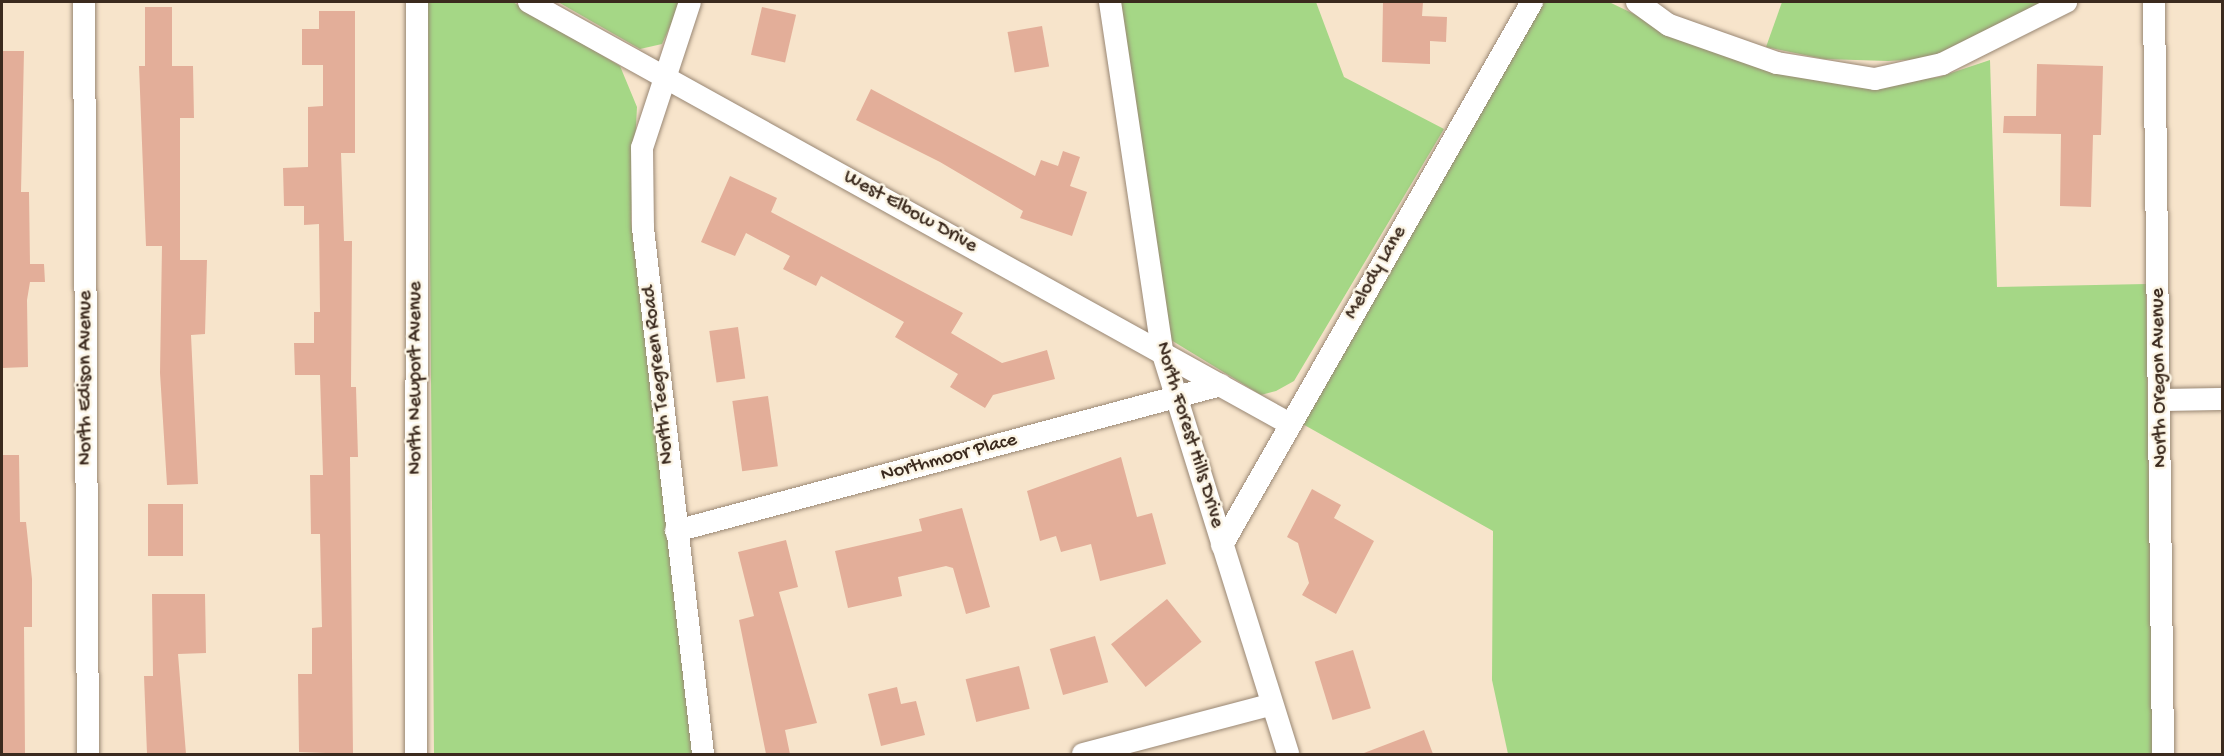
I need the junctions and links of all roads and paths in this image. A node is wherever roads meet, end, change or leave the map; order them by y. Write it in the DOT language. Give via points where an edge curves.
graph roads {
  1 [pos="84,2"];
  2 [pos="417,2"];
  3 [pos="529,2"];
  4 [pos="690,2"];
  5 [pos="1110,2"];
  6 [pos="1532,2"];
  7 [pos="1637,2"];
  8 [pos="2066,2"];
  9 [pos="2154,2"];
  10 [pos="665,77"];
  11 [pos="1162,351"];
  12 [pos="1221,385"];
  13 [pos="1174,399"];
  14 [pos="2223,399"];
  15 [pos="2161,400"];
  16 [pos="1290,424"];
  17 [pos="676,531"];
  18 [pos="1222,545"];
  19 [pos="1270,705"];
  20 [pos="88,754"];
  21 [pos="416,754"];
  22 [pos="703,754"];
  23 [pos="1083,754"];
  24 [pos="1288,754"];
  25 [pos="2163,754"];
  1 -- 20 [label="street, North Edison Avenue"];
  2 -- 21 [label="street, North Newport Avenue"];
  3 -- 10 [label="street, West Elbow Drive"];
  4 -- 10 [label="street, North Teegreen Road"];
  5 -- 11 [label="street, North Forest Hills Drive"];
  6 -- 16 [label="street, Melody Lane"];
  7 -- 8 [label="street" via="1670,25 1777,63 1875,79 1942,64"];
  9 -- 15 [label="street, North Oregon Avenue"];
  10 -- 11 [label="street, West Elbow Drive"];
  10 -- 17 [label="street, North Teegreen Road" via="642,148 643,228"];
  11 -- 12 [label="street, West Elbow Drive"];
  11 -- 13 [label="street, North Forest Hills Drive"];
  12 -- 13 [label="street, Northmoor Place"];
  12 -- 16 [label="street, West Elbow Drive"];
  13 -- 17 [label="street, Northmoor Place"];
  13 -- 18 [label="street, North Forest Hills Drive"];
  14 -- 15 [label="street"];
  15 -- 25 [label="street, North Oregon Avenue"];
  16 -- 18 [label="street, Melody Lane"];
  17 -- 22 [label="street, North Teegreen Road"];
  18 -- 19 [label="street, North Forest Hills Drive"];
  19 -- 23 [label="street"];
  19 -- 24 [label="street, North Forest Hills Drive"];
}
